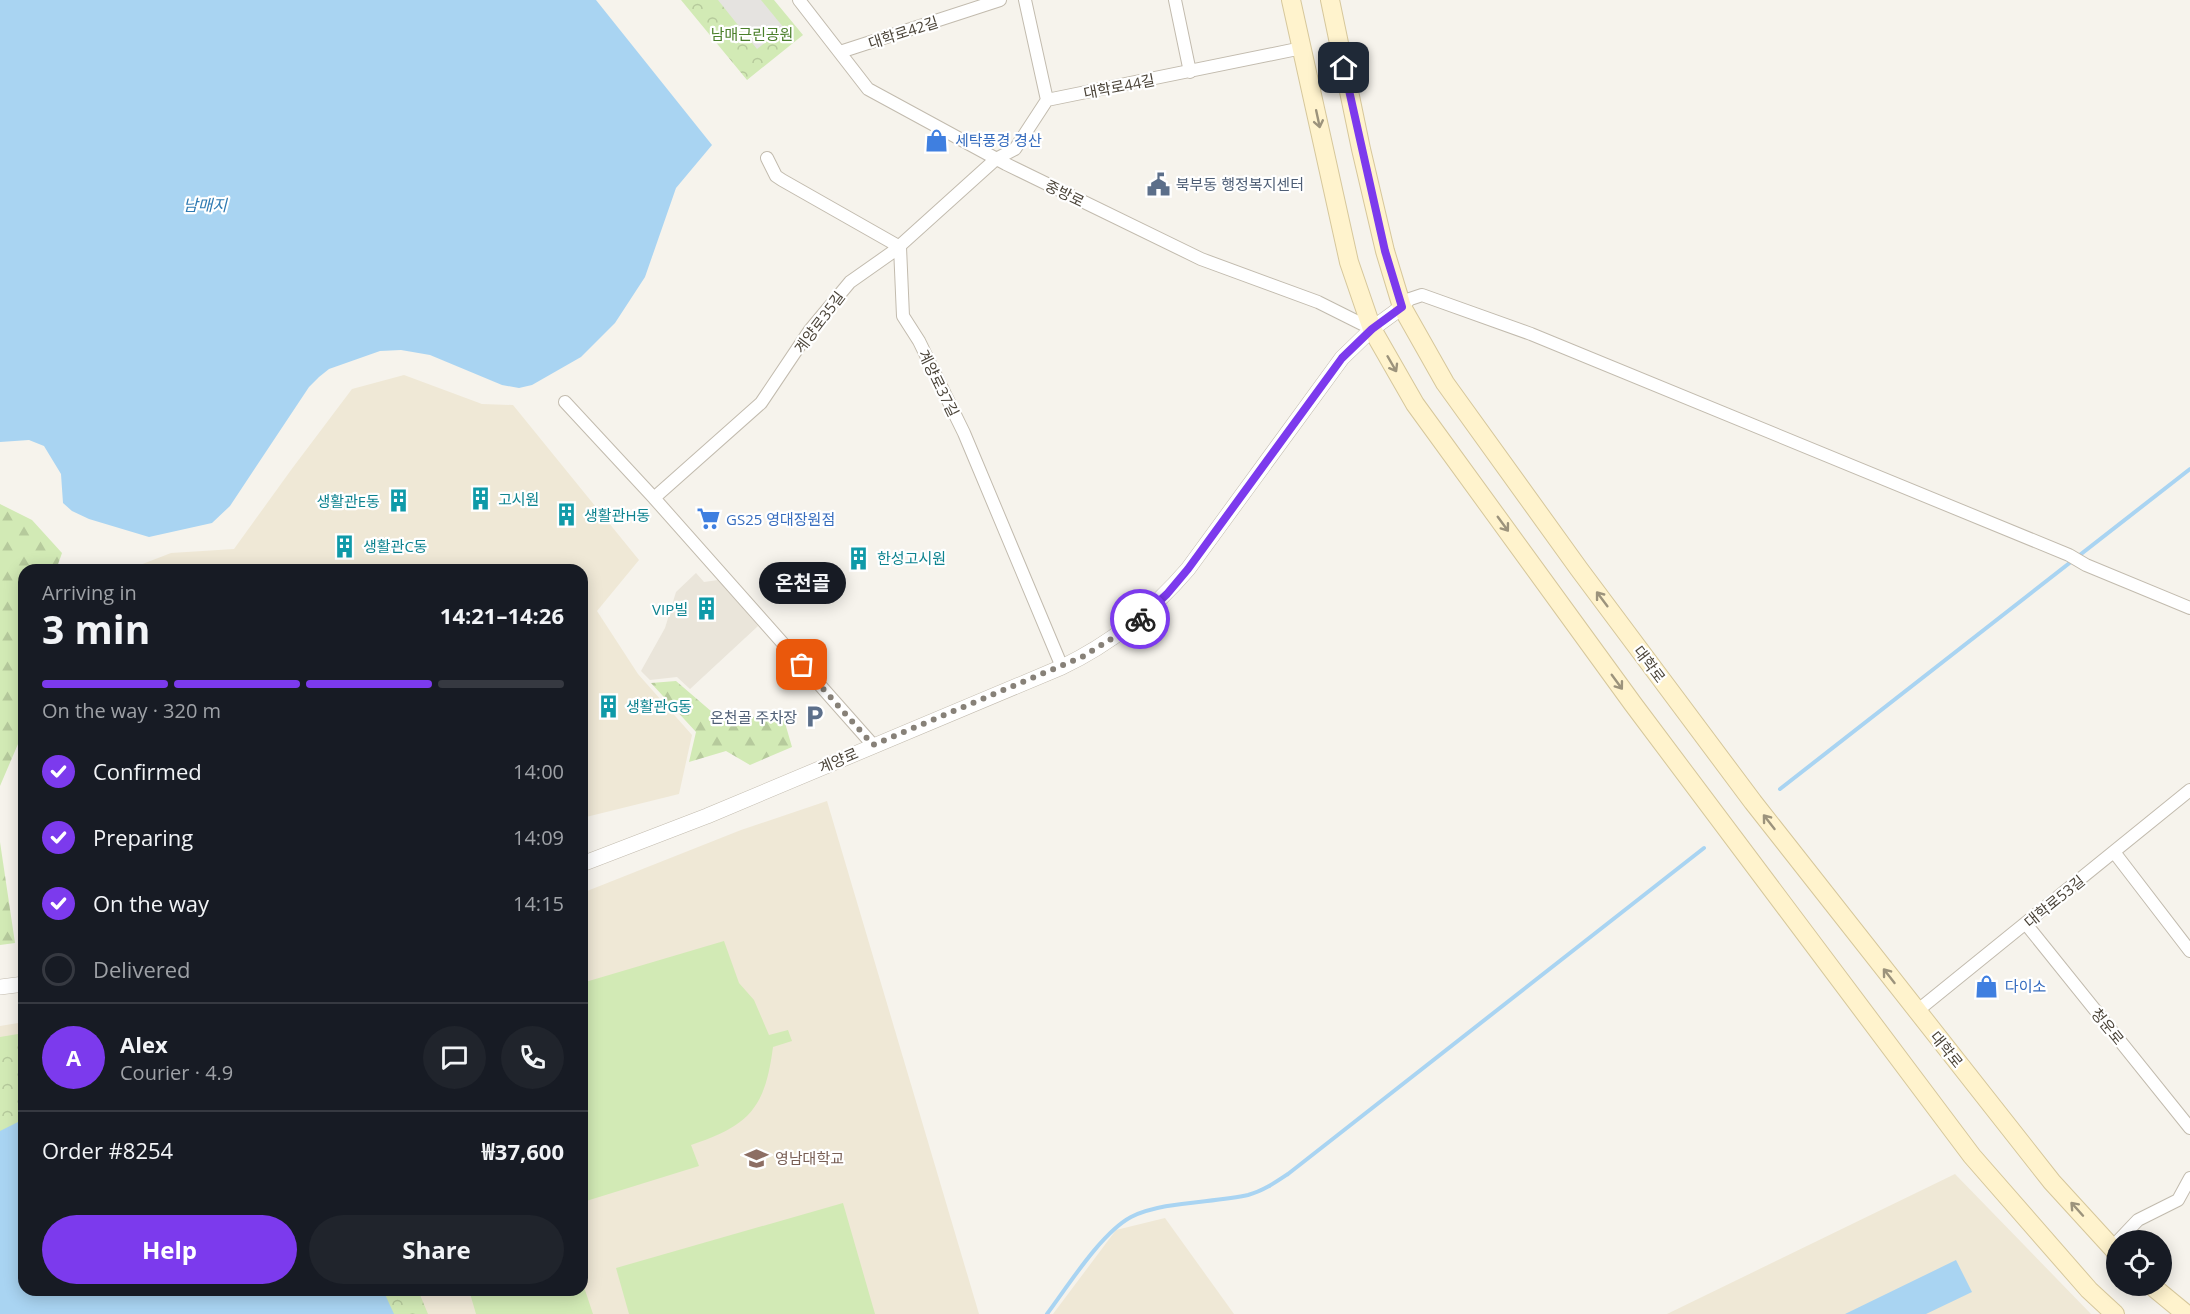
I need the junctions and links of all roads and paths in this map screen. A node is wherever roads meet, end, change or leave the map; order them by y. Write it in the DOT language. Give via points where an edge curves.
graph roads {
  1 [pos="799,0"];
  2 [pos="1000,0"];
  3 [pos="1025,0"];
  4 [pos="1175,0"];
  5 [pos="1292,0"];
  6 [pos="1330,0"];
  7 [pos="1302,48"];
  8 [pos="840,52"];
  9 [pos="1190,72"];
  10 [pos="1047,100"];
  11 [pos="767,158"];
  12 [pos="996,159"];
  13 [pos="900,247"];
  14 [pos="1402,307"];
  15 [pos="1372,329"];
  16 [pos="565,402"];
  17 [pos="654,498"];
  18 [pos="2190,608"];
  19 [pos="1062,667"];
  20 [pos="873,745"];
  21 [pos="2190,790"];
  22 [pos="2114,852"];
  23 [pos="588,862"];
  24 [pos="2026,924"];
  25 [pos="2190,951"];
  26 [pos="18,985"];
  27 [pos="0,987"];
  28 [pos="1917,1011"];
  29 [pos="2190,1128"];
  30 [pos="2190,1178"];
  31 [pos="2130,1230"];
  32 [pos="2106,1236"];
  33 [pos="2164,1296"];
  34 [pos="2115,1314"];
  35 [pos="2186,1314"];
  1 -- 8 [label="street, 중방로"];
  2 -- 8 [label="street, 대학로42길"];
  3 -- 10 [label="street"];
  4 -- 9 [label="street"];
  5 -- 7 [label="main road"];
  6 -- 14 [label="main road, 대학로" via="1360,148"];
  7 -- 9 [label="street, 대학로44길"];
  7 -- 15 [label="main road, one-way" via="1349,262"];
  8 -- 12 [label="street, 중방로" via="867,89"];
  9 -- 10 [label="street, 대학로44길"];
  10 -- 12 [label="street" via="1015,149"];
  11 -- 13 [label="street" via="776,176"];
  12 -- 13 [label="street, 계양로35길"];
  12 -- 15 [label="street, 중방로" via="1201,259 1318,302"];
  13 -- 17 [label="street, 계양로35길" via="850,282 810,330 761,403"];
  13 -- 19 [label="street, 계양로37길" via="903,316 964,433"];
  14 -- 15 [label="street, 계양로"];
  14 -- 18 [label="street" via="1422,295 1531,334"];
  28 -- 14 [label="main road, 대학로, one-way" via="1579,569 1444,383"];
  15 -- 19 [label="street, 계양로" via="1342,358 1167,594 1129,628"];
  15 -- 34 [label="main road, one-way" via="1415,404 1457,462 1972,1156 2089,1290"];
  16 -- 17 [label="street"];
  17 -- 20 [label="street"];
  19 -- 20 [label="street, 계양로"];
  20 -- 23 [label="street, 계양로"];
  21 -- 22 [label="street, 대학로53길"];
  22 -- 24 [label="street, 대학로53길"];
  22 -- 25 [label="street"];
  24 -- 28 [label="street, 대학로53길"];
  24 -- 29 [label="street, 청운로"];
  26 -- 27 [label="street"];
  32 -- 28 [label="main road, 대학로, one-way" via="2052,1182"];
  30 -- 31 [label="street" via="2178,1200 2138,1220"];
  33 -- 35 [label="main road"];
}
